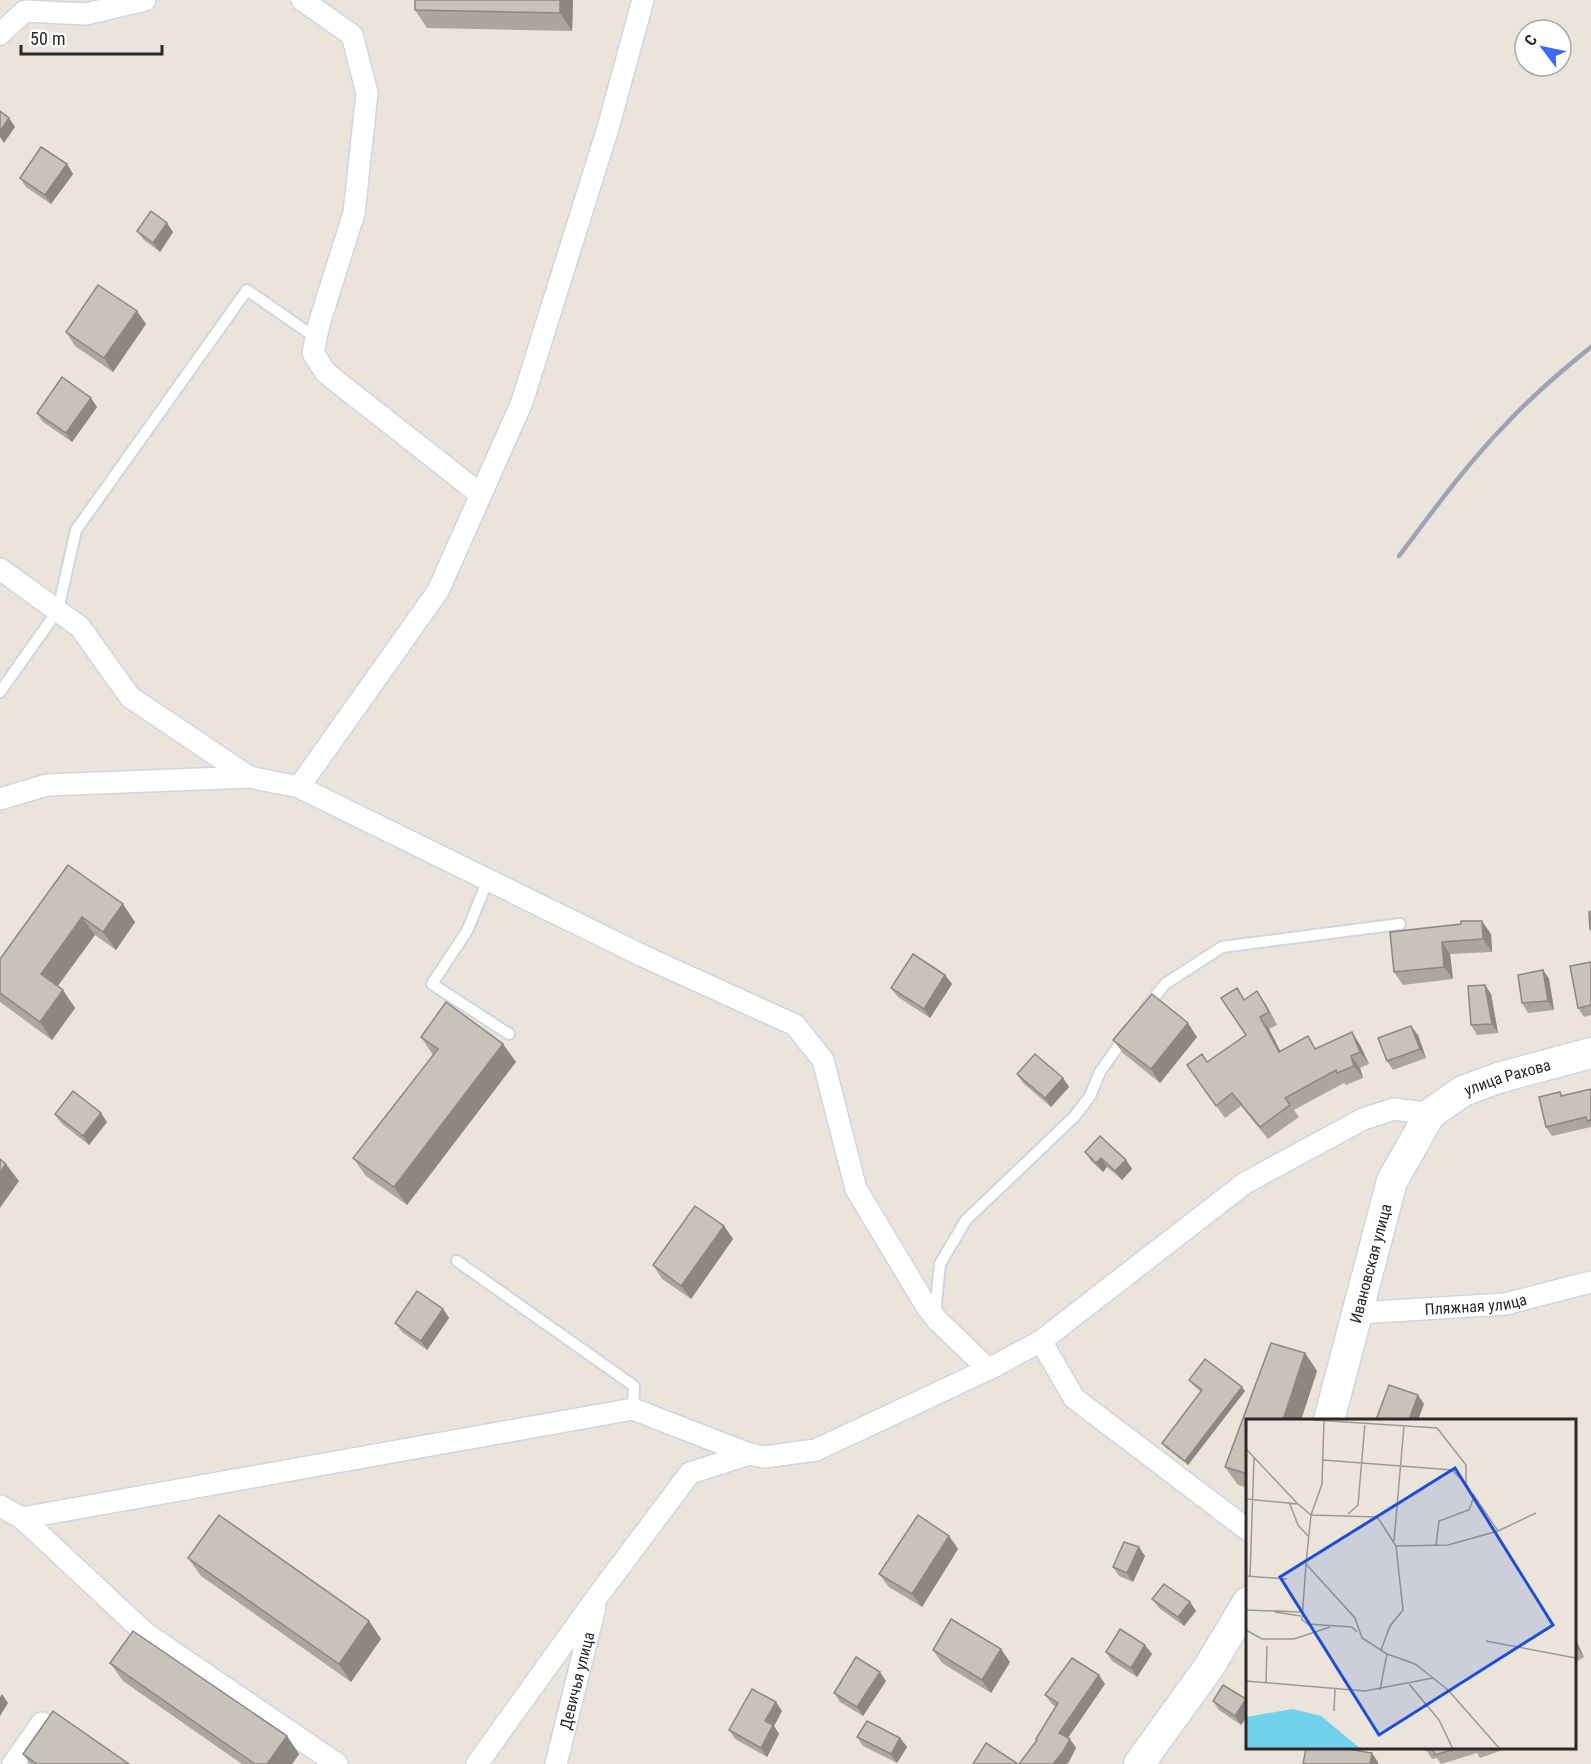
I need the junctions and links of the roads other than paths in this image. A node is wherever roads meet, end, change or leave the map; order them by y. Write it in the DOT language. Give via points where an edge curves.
graph roads {
  1 [pos="145,0"];
  2 [pos="302,0"];
  3 [pos="644,0"];
  4 [pos="0,34"];
  5 [pos="316,338"];
  6 [pos="480,494"];
  7 [pos="0,568"];
  8 [pos="58,610"];
  9 [pos="0,692"];
  10 [pos="249,777"];
  11 [pos="299,788"];
  12 [pos="0,799"];
  13 [pos="488,880"];
  14 [pos="1400,924"];
  15 [pos="509,1034"];
  16 [pos="1591,1053"];
  17 [pos="1430,1114"];
  18 [pos="457,1261"];
  19 [pos="1591,1282"];
  20 [pos="1358,1312"];
  21 [pos="938,1320"];
  22 [pos="1041,1341"];
  23 [pos="988,1369"];
  24 [pos="633,1409"];
  25 [pos="1329,1419"];
  26 [pos="749,1454"];
  27 [pos="0,1506"];
  28 [pos="22,1518"];
  29 [pos="1246,1528"];
  30 [pos="597,1597"];
  31 [pos="1246,1605"];
  32 [pos="42,1722"];
  33 [pos="14,1764"];
  34 [pos="337,1764"];
  35 [pos="477,1764"];
  36 [pos="555,1764"];
  37 [pos="1139,1764"];
  1 -- 4 [label="street" via="86,14 25,11"];
  2 -- 5 [label="street" via="352,35 367,93 354,213"];
  3 -- 6 [label="street" via="522,402"];
  5 -- 6 [label="street" via="313,353 326,373"];
  5 -- 8 [label="lane" via="247,290 76,530"];
  6 -- 11 [label="street" via="438,591"];
  7 -- 8 [label="street"];
  8 -- 9 [label="lane"];
  8 -- 10 [label="street" via="80,627 130,697"];
  10 -- 11 [label="street"];
  10 -- 12 [label="street" via="47,785"];
  11 -- 13 [label="street"];
  13 -- 15 [label="lane" via="467,931 432,984"];
  13 -- 21 [label="street" via="795,1025 823,1060 856,1189"];
  14 -- 21 [label="lane" via="1222,947 1164,984 1109,1058 1075,1116 966,1220 940,1264"];
  16 -- 17 [label="main road, улица Рахова" via="1463,1091"];
  17 -- 20 [label="main road, Ивановская улица" via="1392,1181"];
  17 -- 22 [label="street" via="1394,1109 1363,1119 1245,1183"];
  18 -- 24 [label="lane" via="634,1386"];
  19 -- 20 [label="street, Пляжная улица" via="1504,1304"];
  20 -- 25 [label="main road, Ивановская улица"];
  21 -- 23 [label="street"];
  22 -- 23 [label="street"];
  22 -- 29 [label="street" via="1074,1398"];
  23 -- 26 [label="street" via="816,1450 764,1457"];
  24 -- 26 [label="street"];
  24 -- 28 [label="street"];
  26 -- 30 [label="street" via="690,1473"];
  27 -- 28 [label="street"];
  28 -- 34 [label="street" via="145,1633"];
  30 -- 35 [label="street"];
  30 -- 36 [label="street, Девичья улица"];
  31 -- 37 [label="main road" via="1209,1667"];
  32 -- 33 [label="street"];
}
